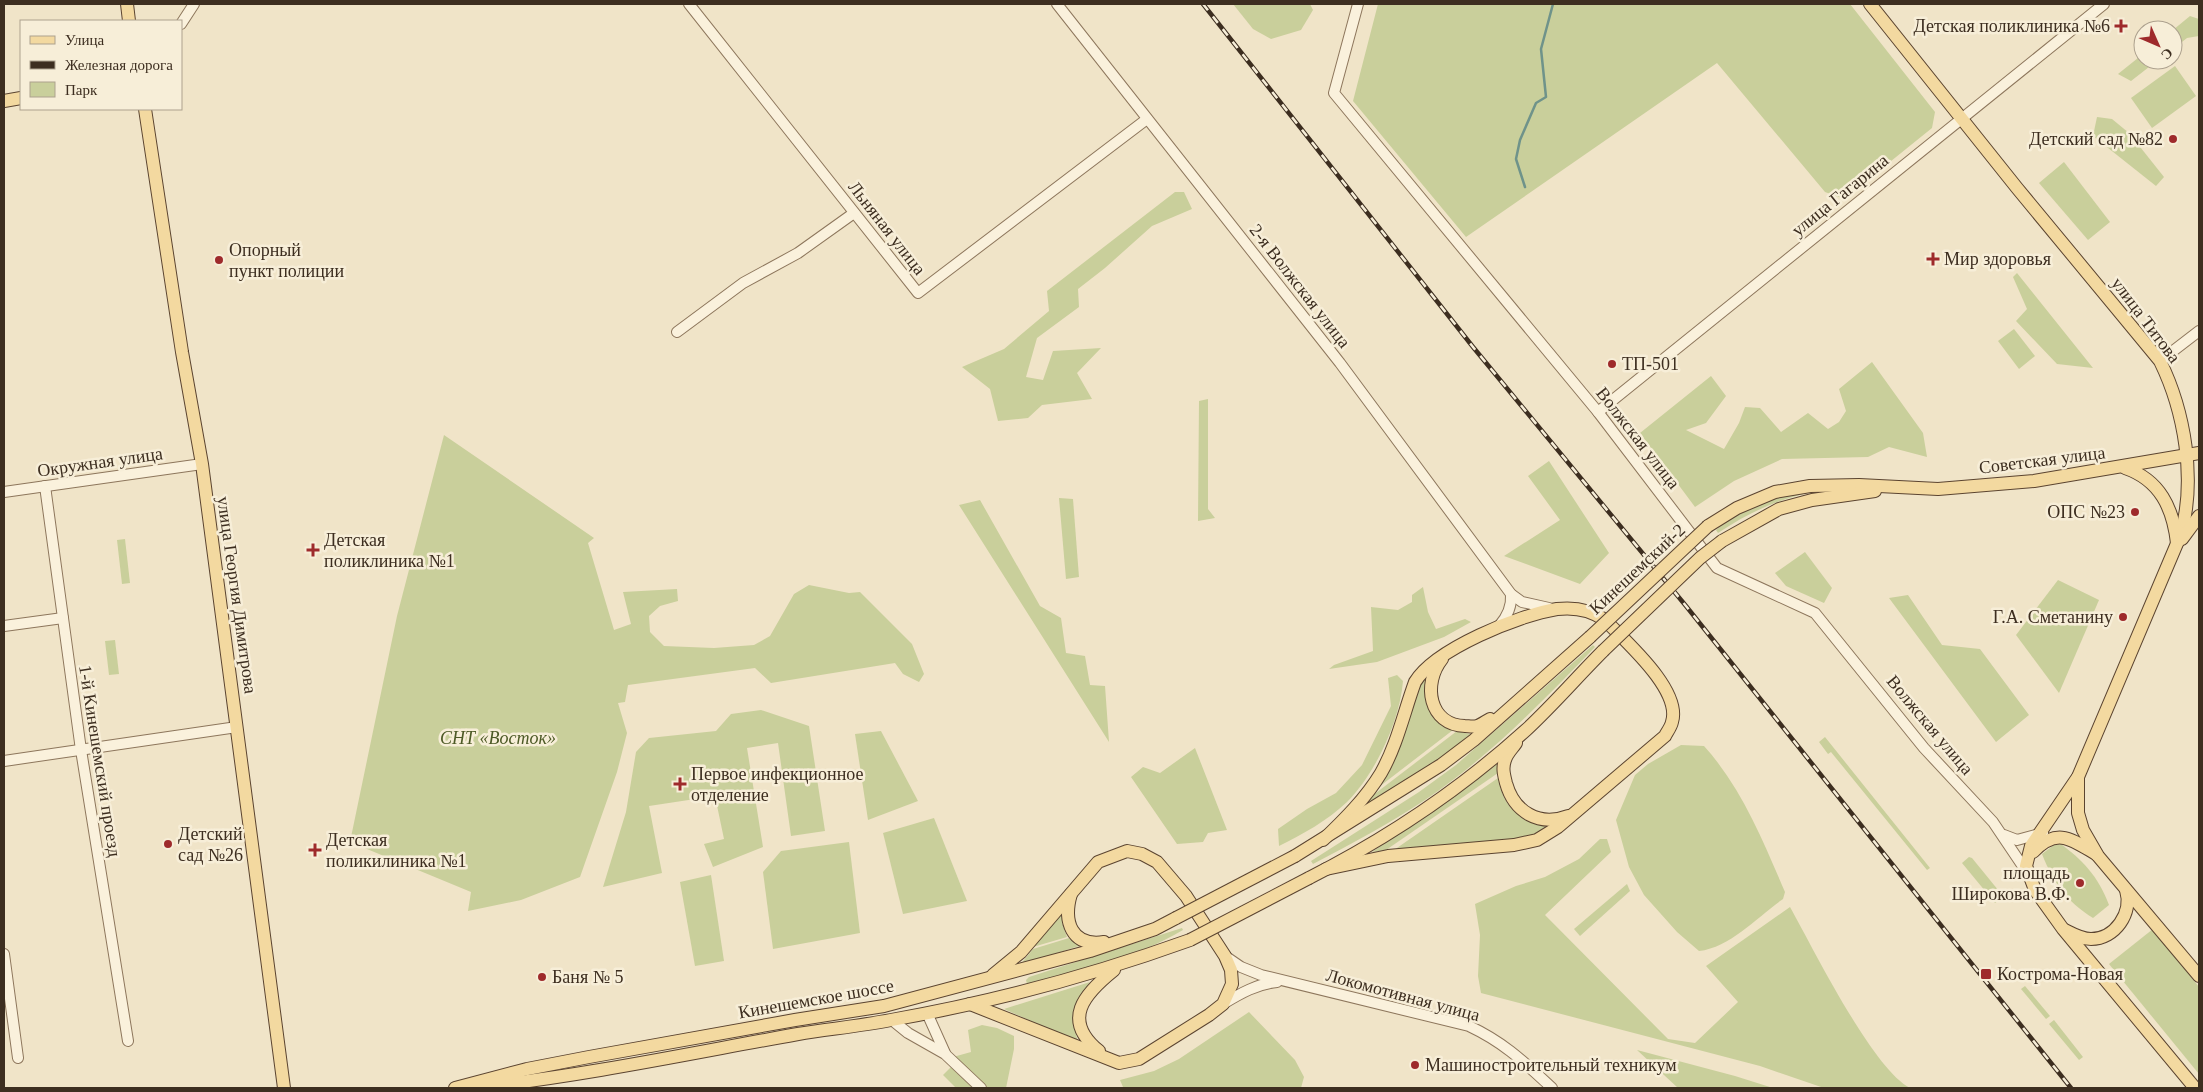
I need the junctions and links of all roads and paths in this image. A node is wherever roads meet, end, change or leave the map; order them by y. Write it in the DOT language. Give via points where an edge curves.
graph roads {
  1 [pos="127,4"];
  2 [pos="194,4"];
  3 [pos="689,4"];
  4 [pos="1057,4"];
  5 [pos="1358,4"];
  6 [pos="1870,4"];
  7 [pos="2104,4"];
  8 [pos="129,20"];
  9 [pos="182,22"];
  10 [pos="20,98"];
  11 [pos="4,101"];
  12 [pos="145,110"];
  13 [pos="1961,118"];
  14 [pos="1147,119"];
  15 [pos="854,213"];
  16 [pos="2199,331"];
  17 [pos="677,332"];
  18 [pos="2160,361"];
  19 [pos="1598,412"];
  20 [pos="2199,454"];
  21 [pos="2186,457"];
  22 [pos="202,464"];
  23 [pos="2124,467"];
  24 [pos="45,486"];
  25 [pos="1887,488"];
  26 [pos="4,492"];
  27 [pos="2199,516"];
  28 [pos="2177,545"];
  29 [pos="1511,594"];
  30 [pos="1558,609"];
  31 [pos="63,618"];
  32 [pos="4,626"];
  33 [pos="1497,629"];
  34 [pos="1448,652"];
  35 [pos="1505,711"];
  36 [pos="237,727"];
  37 [pos="1526,730"];
  38 [pos="81,750"];
  39 [pos="4,761"];
  40 [pos="2078,777"];
  41 [pos="1575,813"];
  42 [pos="2042,832"];
  43 [pos="2004,836"];
  44 [pos="2060,836"];
  45 [pos="1323,840"];
  46 [pos="2098,856"];
  47 [pos="2026,860"];
  48 [pos="1326,869"];
  49 [pos="2029,876"];
  50 [pos="2124,887"];
  51 [pos="1072,889"];
  52 [pos="2063,929"];
  53 [pos="1126,939"];
  54 [pos="4,954"];
  55 [pos="1225,956"];
  56 [pos="1121,965"];
  57 [pos="2199,976"];
  58 [pos="986,980"];
  59 [pos="1286,981"];
  60 [pos="970,1004"];
  61 [pos="1224,1004"];
  62 [pos="927,1012"];
  63 [pos="892,1020"];
  64 [pos="128,1041"];
  65 [pos="945,1054"];
  66 [pos="1104,1056"];
  67 [pos="18,1058"];
  68 [pos="284,1088"];
  69 [pos="455,1088"];
  70 [pos="465,1088"];
  71 [pos="981,1088"];
  72 [pos="1552,1088"];
  73 [pos="2195,1088"];
  1 -- 8 [label="main road"];
  2 -- 9 [label="street"];
  3 -- 15 [label="street, Льняная улица"];
  4 -- 14 [label="street, 2-я Волжская улица"];
  5 -- 19 [label="street, Волжская улица" via="1334,93"];
  6 -- 13 [label="main road, улица Титова"];
  7 -- 13 [label="street, улица Гагарина"];
  10 -- 11 [label="main road"];
  12 -- 22 [label="main road, улица Георгия Димитрова"];
  13 -- 18 [label="main road, улица Титова"];
  13 -- 19 [label="street, улица Гагарина"];
  14 -- 15 [label="street, Льняная улица" via="918,293"];
  14 -- 29 [label="street, 2-я Волжская улица" via="1340,363"];
  15 -- 17 [label="street" via="798,253 743,283"];
  16 -- 18 [label="street"];
  18 -- 21 [label="main road, улица Титова" via="2176,406"];
  19 -- 43 [label="street, Волжская улица" via="1717,568 1815,613 1924,748"];
  20 -- 21 [label="main road, Советская улица"];
  21 -- 23 [label="main road, Советская улица"];
  21 -- 28 [label="main road, улица Титова" via="2187,514"];
  22 -- 24 [label="street, Окружная улица"];
  22 -- 36 [label="main road, улица Георгия Димитрова"];
  23 -- 25 [label="main road, Советская улица" via="2025,482 1938,489"];
  23 -- 28 [label="main road" via="2140,474 2164,496"];
  24 -- 26 [label="street, Окружная улица"];
  24 -- 31 [label="street, 1-й Кинешемский проезд"];
  25 -- 35 [label="main road, Кинешемский-2, bridge" via="1810,486 1775,492 1737,508 1708,526 1590,637"];
  25 -- 37 [label="main road, Кинешемский-2, bridge" via="1812,500 1780,509 1722,541 1603,651"];
  27 -- 28 [label="main road"];
  28 -- 40 [label="main road, улица Титова"];
  29 -- 30 [label="street" via="1522,602"];
  29 -- 33 [label="street" via="1512,603 1506,619"];
  30 -- 33 [label="main road" via="1512,621"];
  30 -- 41 [label="main road" via="1586,610 1605,620 1656,674 1672,707 1672,722 1665,736"];
  31 -- 32 [label="street"];
  31 -- 38 [label="street, 1-й Кинешемский проезд"];
  33 -- 34 [label="main road"];
  34 -- 35 [label="main road" via="1436,666 1430,686 1433,707 1441,717 1459,726 1476,726"];
  34 -- 45 [label="main road" via="1431,662 1415,682 1381,773 1347,817"];
  35 -- 45 [label="main road" via="1441,765"];
  36 -- 38 [label="street"];
  36 -- 68 [label="main road, улица Георгия Димитрова"];
  37 -- 41 [label="main road" via="1504,762 1503,772 1509,794 1529,816 1544,821"];
  37 -- 48 [label="main road" via="1430,804"];
  38 -- 39 [label="street"];
  38 -- 64 [label="street, 1-й Кинешемский проезд"];
  40 -- 42 [label="main road"];
  40 -- 46 [label="main road" via="2078,813 2083,830"];
  41 -- 48 [label="main road" via="1537,840 1514,845 1388,856"];
  42 -- 43 [label="street" via="2017,840"];
  42 -- 44 [label="street"];
  42 -- 47 [label="main road" via="2030,846"];
  43 -- 49 [label="street, Волжская улица"];
  44 -- 46 [label="main road"];
  44 -- 47 [label="main road" via="2043,843"];
  45 -- 53 [label="main road, Кинешемское шоссе, bridge" via="1155,929"];
  46 -- 50 [label="main road"];
  47 -- 49 [label="main road"];
  48 -- 56 [label="main road, Кинешемское шоссе, bridge" via="1190,940"];
  49 -- 52 [label="main road" via="2035,890"];
  50 -- 52 [label="main road" via="2128,907 2116,928 2091,939"];
  50 -- 57 [label="main road"];
  51 -- 53 [label="main road" via="1067,917 1076,936 1095,944"];
  51 -- 55 [label="main road" via="1098,862 1127,852 1142,854 1158,862 1186,896"];
  51 -- 58 [label="main road" via="1021,952"];
  52 -- 73 [label="main road"];
  53 -- 58 [label="main road, Кинешемское шоссе"];
  54 -- 67 [label="street"];
  55 -- 59 [label="street, Локомотивная улица" via="1247,970"];
  55 -- 61 [label="main road" via="1232,984"];
  56 -- 60 [label="main road, Кинешемское шоссе"];
  56 -- 66 [label="main road" via="1088,994 1079,1012 1080,1027 1088,1042"];
  58 -- 69 [label="main road, Кинешемское шоссе" via="884,1006 527,1069"];
  59 -- 61 [label="street" via="1262,984"];
  59 -- 72 [label="street, Локомотивная улица" via="1469,1026 1515,1053"];
  60 -- 62 [label="main road, Кинешемское шоссе"];
  60 -- 66 [label="main road"];
  61 -- 66 [label="main road" via="1139,1059 1120,1063"];
  62 -- 63 [label="main road, Кинешемское шоссе"];
  62 -- 65 [label="street"];
  63 -- 65 [label="street"];
  63 -- 70 [label="main road, Кинешемское шоссе" via="609,1070"];
  65 -- 71 [label="street"];
}
